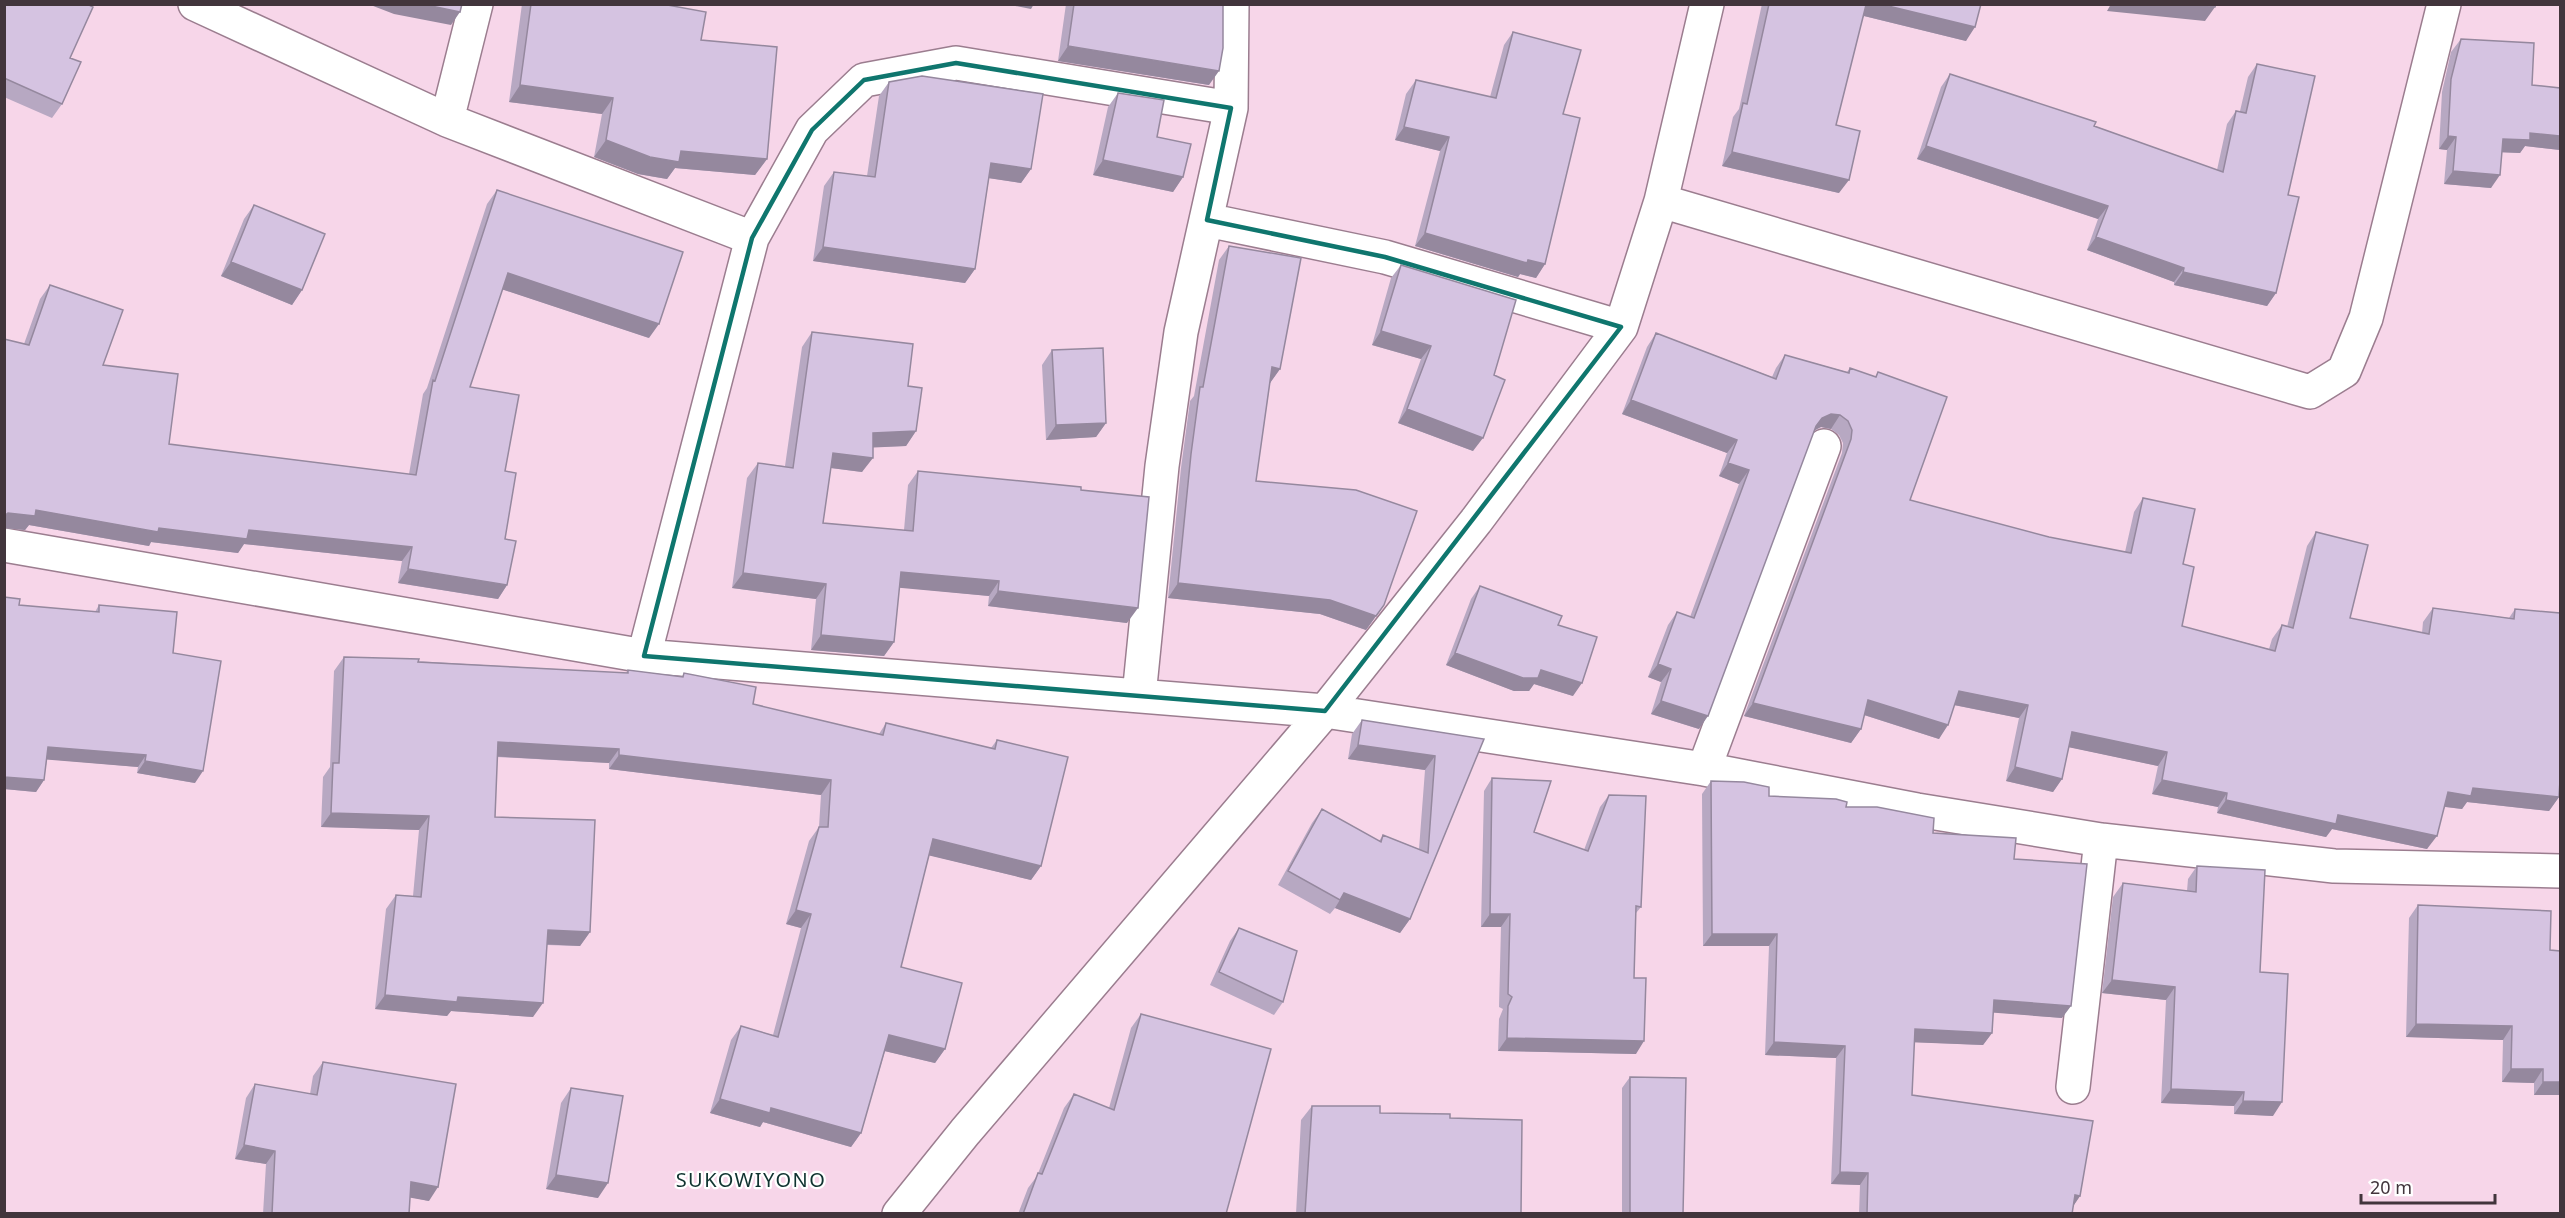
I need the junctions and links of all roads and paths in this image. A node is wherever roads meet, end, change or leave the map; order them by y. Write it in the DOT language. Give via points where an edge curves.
graph roads {
  1 [pos="195,4"];
  2 [pos="476,4"];
  3 [pos="1233,4"];
  4 [pos="1707,4"];
  5 [pos="2444,4"];
  6 [pos="1231,108"];
  7 [pos="447,120"];
  8 [pos="1661,201"];
  9 [pos="1207,220"];
  10 [pos="752,238"];
  11 [pos="1621,327"];
  12 [pos="1824,446"];
  13 [pos="4,545"];
  14 [pos="644,656"];
  15 [pos="1139,696"];
  16 [pos="1325,711"];
  17 [pos="1704,769"];
  18 [pos="2101,840"];
  19 [pos="2560,871"];
  20 [pos="2073,1087"];
  21 [pos="899,1214"];
  1 -- 7 [label="street"];
  2 -- 7 [label="street"];
  3 -- 6 [label="street"];
  4 -- 8 [label="street"];
  5 -- 8 [label="street" via="2366,318 2344,371 2310,392"];
  6 -- 9 [label="street"];
  6 -- 10 [label="street" via="956,63 864,80 812,130"];
  7 -- 10 [label="street"];
  8 -- 11 [label="street"];
  9 -- 11 [label="street" via="1385,257"];
  9 -- 15 [label="street" via="1179,343 1162,466"];
  10 -- 14 [label="street"];
  11 -- 16 [label="street" via="1476,521"];
  12 -- 17 [label="street"];
  13 -- 14 [label="street"];
  14 -- 15 [label="street"];
  15 -- 16 [label="street"];
  16 -- 17 [label="street"];
  16 -- 21 [label="street" via="965,1131"];
  17 -- 18 [label="street"];
  18 -- 19 [label="street" via="2334,867"];
  18 -- 20 [label="street"];
}
